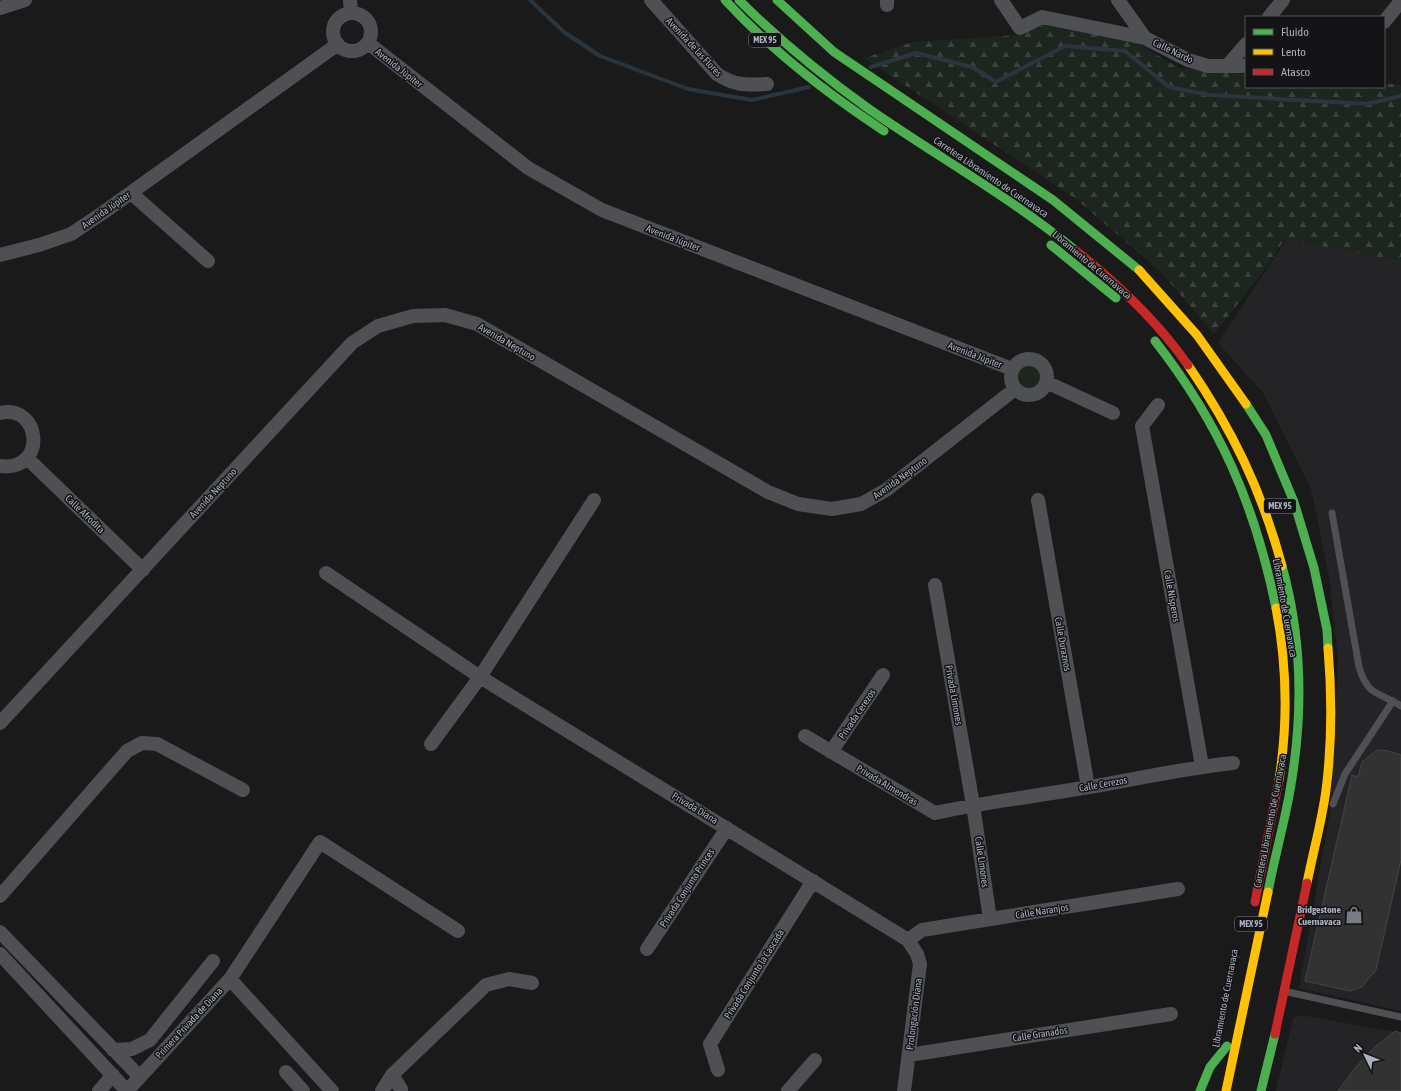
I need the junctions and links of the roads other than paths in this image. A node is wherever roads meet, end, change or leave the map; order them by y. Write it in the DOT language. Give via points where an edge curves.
graph roads {
  1 [pos="25,0"];
  2 [pos="650,0"];
  3 [pos="725,0"];
  4 [pos="738,0"];
  5 [pos="777,0"];
  6 [pos="1000,0"];
  7 [pos="1118,0"];
  8 [pos="1283,0"];
  9 [pos="1401,1"];
  10 [pos="351,6"];
  11 [pos="0,8"];
  12 [pos="1270,16"];
  13 [pos="1385,21"];
  14 [pos="1145,38"];
  15 [pos="368,43"];
  16 [pos="338,44"];
  17 [pos="1245,45"];
  18 [pos="1228,65"];
  19 [pos="1245,66"];
  20 [pos="767,84"];
  21 [pos="890,135"];
  22 [pos="970,187"];
  23 [pos="131,193"];
  24 [pos="989,200"];
  25 [pos="1026,225"];
  26 [pos="0,255"];
  27 [pos="208,261"];
  28 [pos="1121,303"];
  29 [pos="1151,336"];
  30 [pos="1012,369"];
  31 [pos="1046,382"];
  32 [pos="1015,389"];
  33 [pos="1158,405"];
  34 [pos="0,413"];
  35 [pos="1113,413"];
  36 [pos="27,458"];
  37 [pos="0,466"];
  38 [pos="594,500"];
  39 [pos="1038,500"];
  40 [pos="1332,513"];
  41 [pos="143,570"];
  42 [pos="326,573"];
  43 [pos="935,585"];
  44 [pos="883,675"];
  45 [pos="480,677"];
  46 [pos="1393,701"];
  47 [pos="1401,706"];
  48 [pos="0,723"];
  49 [pos="805,736"];
  50 [pos="431,744"];
  51 [pos="832,752"];
  52 [pos="1233,763"];
  53 [pos="1202,766"];
  54 [pos="1088,787"];
  55 [pos="243,790"];
  56 [pos="973,805"];
  57 [pos="727,828"];
  58 [pos="813,881"];
  59 [pos="1178,889"];
  60 [pos="0,896"];
  61 [pos="1252,915"];
  62 [pos="990,919"];
  63 [pos="458,931"];
  64 [pos="0,932"];
  65 [pos="908,940"];
  66 [pos="1294,947"];
  67 [pos="647,949"];
  68 [pos="0,954"];
  69 [pos="213,960"];
  70 [pos="1242,969"];
  71 [pos="230,979"];
  72 [pos="532,983"];
  73 [pos="1285,991"];
  74 [pos="1171,1014"];
  75 [pos="1401,1017"];
  76 [pos="1227,1046"];
  77 [pos="113,1050"];
  78 [pos="909,1055"];
  79 [pos="815,1060"];
  80 [pos="718,1070"];
  81 [pos="286,1072"];
  82 [pos="113,1075"];
  83 [pos="392,1075"];
  84 [pos="140,1077"];
  85 [pos="1219,1078"];
  86 [pos="99,1091"];
  87 [pos="127,1091"];
  88 [pos="303,1091"];
  89 [pos="332,1091"];
  90 [pos="382,1091"];
  91 [pos="400,1091"];
  92 [pos="788,1091"];
  93 [pos="904,1091"];
  94 [pos="1200,1091"];
  95 [pos="1226,1091"];
  96 [pos="1261,1091"];
  1 -- 11 [label="street"];
  2 -- 20 [label="street, Avenida de las Flores" via="717,74 743,86"];
  3 -- 21 [label="main road, MEX 95" via="808,78"];
  4 -- 95 [label="main road, Carretera Libramiento de Cuernavaca / MEX 95" via="815,71 1038,221 1122,291 1177,350 1215,404 1241,450 1266,508 1284,574 1295,630 1300,677 1293,771"];
  5 -- 66 [label="main road, MEX 95" via="834,52 1053,200 1140,271 1197,335 1266,435 1294,502 1314,568 1327,630 1331,680 1331,725 1326,790"];
  6 -- 14 [label="street" via="1020,28 1042,17"];
  7 -- 14 [label="street, Calle Nardo"];
  8 -- 12 [label="street"];
  9 -- 13 [label="street"];
  10 -- 15 [label="street, Avenida Júpiter" via="370,23 371,36"];
  10 -- 16 [label="street, Avenida Júpiter" via="337,20 334,27 333,33"];
  14 -- 18 [label="street, Calle Nardo" via="1188,60 1208,66"];
  15 -- 16 [label="street, Avenida Júpiter" via="357,50 348,50"];
  15 -- 30 [label="street, Avenida Júpiter" via="528,168 602,210"];
  16 -- 23 [label="street, Avenida Júpiter"];
  17 -- 18 [label="street"];
  18 -- 19 [label="street, Calle Nardo"];
  22 -- 24 [label="main road"];
  23 -- 26 [label="street, Avenida Júpiter" via="71,234"];
  23 -- 27 [label="street"];
  25 -- 28 [label="main road, Libramiento de Cuernavaca"];
  29 -- 61 [label="main road, Libramiento de Cuernavaca / MEX 95" via="1168,356 1202,409 1227,455 1252,513 1274,595 1285,676 1282,756"];
  30 -- 31 [label="street" via="1022,360 1035,360 1046,369"];
  30 -- 32 [label="street" via="1012,383"];
  31 -- 32 [label="street" via="1039,392 1033,395 1026,395"];
  31 -- 35 [label="street"];
  32 -- 41 [label="street, Avenida Neptuno" via="886,490 861,504 832,509 798,504 768,492 477,324 445,315 413,316 378,326 352,343"];
  33 -- 53 [label="street, Calle Nísperos" via="1142,426"];
  34 -- 36 [label="street" via="16,413 32,427 34,438"];
  36 -- 37 [label="street" via="18,465 8,468"];
  36 -- 41 [label="street, Calle Afrodita"];
  38 -- 45 [label="street"];
  39 -- 54 [label="street, Calle Duraznos"];
  40 -- 46 [label="lane" via="1359,667 1372,692"];
  41 -- 48 [label="street, Avenida Neptuno"];
  42 -- 45 [label="street, Privada Diana"];
  43 -- 56 [label="street, Privada Limones"];
  44 -- 51 [label="street, Privada Cerezos"];
  45 -- 50 [label="street"];
  45 -- 57 [label="street, Privada Diana"];
  46 -- 47 [label="lane"];
  46 -- 66 [label="lane" via="1345,774 1324,826 1299,940"];
  49 -- 51 [label="street, Privada Almendras"];
  51 -- 56 [label="street, Privada Almendras" via="935,813"];
  52 -- 53 [label="street, Calle Cerezos"];
  53 -- 54 [label="street, Calle Cerezos"];
  54 -- 56 [label="street, Calle Cerezos"];
  55 -- 60 [label="street" via="157,744 142,744 127,751"];
  56 -- 62 [label="street, Calle Limones"];
  57 -- 58 [label="street, Privada Diana"];
  57 -- 67 [label="street, Privada Conjunto Princes"];
  58 -- 65 [label="street, Privada Diana"];
  58 -- 80 [label="street, Privada Conjunto la Cascada" via="710,1044"];
  59 -- 62 [label="street, Calle Naranjos"];
  62 -- 65 [label="street, Calle Naranjos" via="922,930"];
  63 -- 71 [label="street" via="320,842"];
  64 -- 77 [label="street"];
  65 -- 78 [label="street, Prolongación Diana" via="920,964"];
  66 -- 73 [label="main road, MEX 95"];
  68 -- 82 [label="street"];
  69 -- 77 [label="street" via="150,1040 132,1049"];
  70 -- 76 [label="main road, Libramiento de Cuernavaca"];
  71 -- 84 [label="street, Primera Privada de Diana"];
  71 -- 89 [label="street, Primera Privada de Diana"];
  72 -- 83 [label="street" via="509,979 486,985"];
  73 -- 75 [label="lane"];
  73 -- 96 [label="main road, MEX 95"];
  74 -- 78 [label="street, Calle Granados"];
  76 -- 85 [label="main road, Libramiento de Cuernavaca"];
  76 -- 94 [label="main road" via="1210,1066"];
  77 -- 84 [label="street"];
  78 -- 93 [label="street, Prolongación Diana"];
  79 -- 92 [label="street"];
  81 -- 88 [label="street"];
  82 -- 86 [label="street"];
  82 -- 87 [label="street"];
  83 -- 90 [label="street"];
  83 -- 91 [label="street"];
  84 -- 87 [label="street, Primera Privada de Diana"];
}
